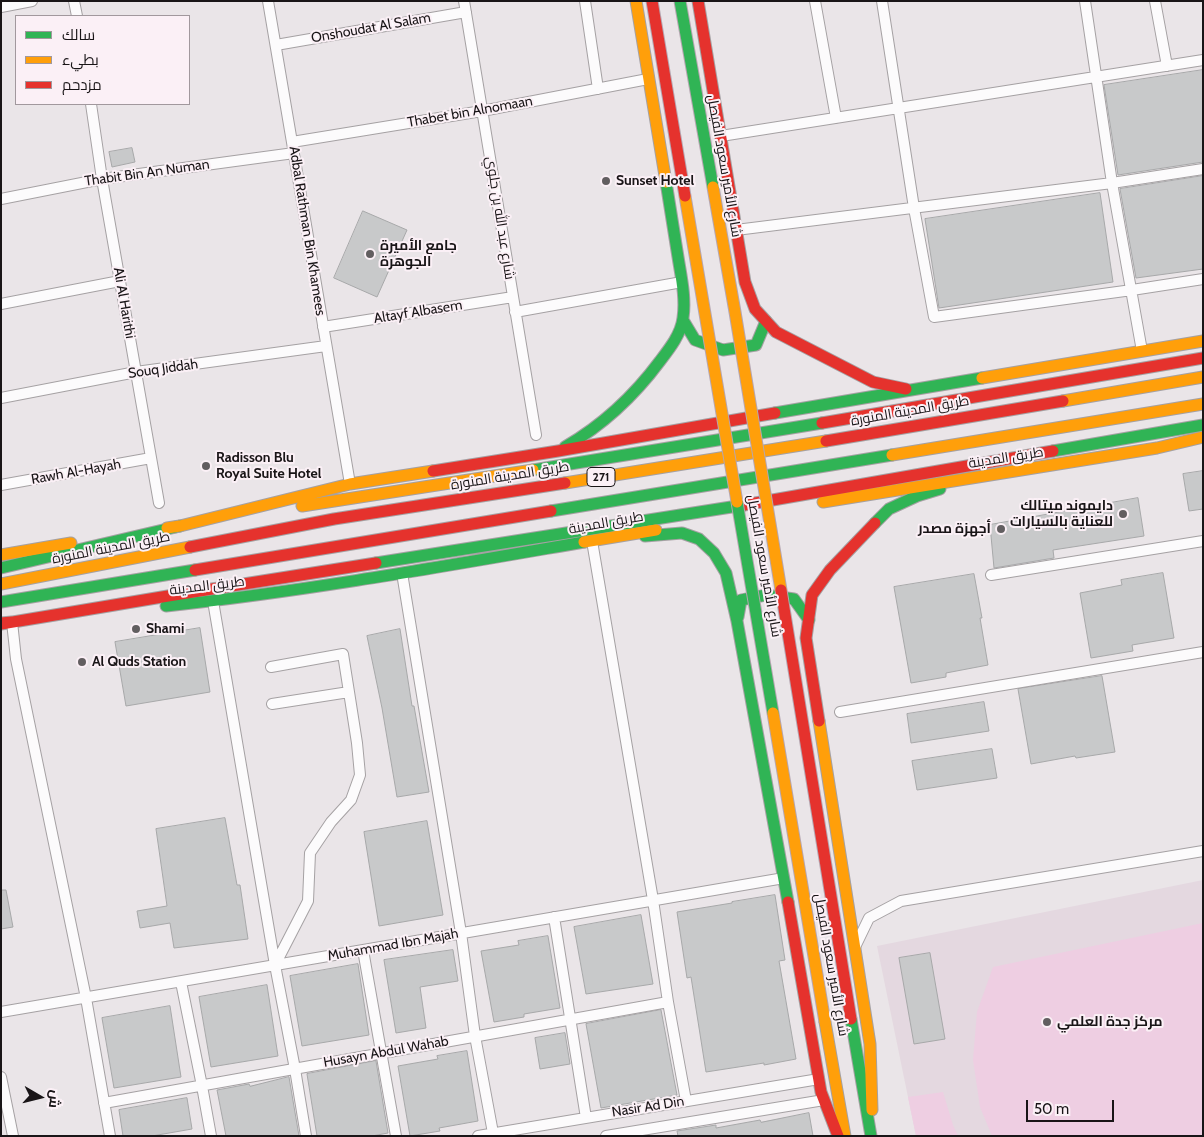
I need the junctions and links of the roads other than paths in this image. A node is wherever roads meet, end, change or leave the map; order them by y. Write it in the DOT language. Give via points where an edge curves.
graph roads {
  1 [pos="32,1"];
  2 [pos="74,1"];
  3 [pos="268,1"];
  4 [pos="464,1"];
  5 [pos="585,1"];
  6 [pos="636,1"];
  7 [pos="652,1"];
  8 [pos="680,1"];
  9 [pos="698,1"];
  10 [pos="815,1"];
  11 [pos="882,1"];
  12 [pos="1085,1"];
  13 [pos="1155,1"];
  14 [pos="1,7"];
  15 [pos="466,12"];
  16 [pos="77,15"];
  17 [pos="276,45"];
  18 [pos="1203,60"];
  19 [pos="1167,66"];
  20 [pos="1097,77"];
  21 [pos="648,79"];
  22 [pos="598,89"];
  23 [pos="91,105"];
  24 [pos="899,108"];
  25 [pos="482,111"];
  26 [pos="836,118"];
  27 [pos="721,136"];
  28 [pos="292,142"];
  29 [pos="294,153"];
  30 [pos="1203,169"];
  31 [pos="102,178"];
  32 [pos="1112,183"];
  33 [pos="1,199"];
  34 [pos="914,208"];
  35 [pos="736,230"];
  36 [pos="1203,278"];
  37 [pos="120,281"];
  38 [pos="682,282"];
  39 [pos="1132,290"];
  40 [pos="513,297"];
  41 [pos="1,304"];
  42 [pos="515,312"];
  43 [pos="683,320"];
  44 [pos="766,321"];
  45 [pos="323,327"];
  46 [pos="1203,341"];
  47 [pos="326,346"];
  48 [pos="1142,352"];
  49 [pos="1203,358"];
  50 [pos="136,372"];
  51 [pos="1203,377"];
  52 [pos="910,390"];
  53 [pos="1,398"];
  54 [pos="1203,404"];
  55 [pos="1203,425"];
  56 [pos="755,434"];
  57 [pos="536,435"];
  58 [pos="1203,437"];
  59 [pos="726,439"];
  60 [pos="558,451"];
  61 [pos="151,458"];
  62 [pos="973,479"];
  63 [pos="350,484"];
  64 [pos="1,485"];
  65 [pos="766,501"];
  66 [pos="159,503"];
  67 [pos="738,506"];
  68 [pos="180,526"];
  69 [pos="592,541"];
  70 [pos="1203,541"];
  71 [pos="1,555"];
  72 [pos="1,568"];
  73 [pos="402,573"];
  74 [pos="991,575"];
  75 [pos="1,584"];
  76 [pos="213,601"];
  77 [pos="1,602"];
  78 [pos="809,620"];
  79 [pos="737,621"];
  80 [pos="5,623"];
  81 [pos="1203,652"];
  82 [pos="271,667"];
  83 [pos="349,692"];
  84 [pos="272,704"];
  85 [pos="840,712"];
  86 [pos="1203,851"];
  87 [pos="784,878"];
  88 [pos="653,900"];
  89 [pos="554,918"];
  90 [pos="461,933"];
  91 [pos="855,947"];
  92 [pos="362,950"];
  93 [pos="275,965"];
  94 [pos="181,982"];
  95 [pos="86,998"];
  96 [pos="668,1002"];
  97 [pos="1,1012"];
  98 [pos="570,1019"];
  99 [pos="475,1036"];
  100 [pos="381,1053"];
  101 [pos="295,1069"];
  102 [pos="1,1077"];
  103 [pos="819,1079"];
  104 [pos="202,1086"];
  105 [pos="824,1100"];
  106 [pos="686,1101"];
  107 [pos="104,1103"];
  108 [pos="586,1118"];
  109 [pos="493,1133"];
  110 [pos="13,1136"];
  111 [pos="110,1136"];
  112 [pos="211,1136"];
  113 [pos="306,1136"];
  114 [pos="396,1136"];
  115 [pos="478,1136"];
  116 [pos="606,1136"];
  117 [pos="838,1136"];
  118 [pos="845,1136"];
  119 [pos="872,1136"];
  1 -- 14 [label="street"];
  2 -- 16 [label="street"];
  3 -- 17 [label="street, Adbal Rathman Bin Khamees"];
  4 -- 15 [label="street, شارع عبد الله بن جلوي"];
  5 -- 22 [label="street"];
  6 -- 21 [label="main road"];
  7 -- 59 [label="main road, شارع الأمير سعود الفيصل, bridge"];
  8 -- 56 [label="main road, شارع الأمير سعود الفيصل, bridge"];
  9 -- 27 [label="main road"];
  10 -- 26 [label="street"];
  11 -- 24 [label="street"];
  12 -- 20 [label="street"];
  13 -- 19 [label="street"];
  15 -- 17 [label="street, Onshoudat Al Salam"];
  15 -- 25 [label="street, شارع عبد الله بن جلوي"];
  17 -- 28 [label="street, Adbal Rathman Bin Khamees"];
  18 -- 19 [label="street"];
  19 -- 20 [label="street"];
  20 -- 24 [label="street"];
  20 -- 32 [label="street"];
  21 -- 22 [label="street, Thabet bin Alnomaan"];
  21 -- 38 [label="main road"];
  22 -- 25 [label="street, Thabet bin Alnomaan"];
  23 -- 31 [label="street, Ali Al Harithi"];
  24 -- 26 [label="street"];
  24 -- 34 [label="street"];
  25 -- 28 [label="street, Thabet bin Alnomaan"];
  25 -- 40 [label="street, شارع عبد الله بن جلوي"];
  26 -- 27 [label="street"];
  27 -- 35 [label="main road"];
  28 -- 29 [label="street, Adbal Rathman Bin Khamees"];
  29 -- 31 [label="street, Thabit Bin An Numan"];
  29 -- 45 [label="street, Adbal Rathman Bin Khamees"];
  30 -- 32 [label="street"];
  31 -- 33 [label="street, Thabit Bin An Numan"];
  31 -- 37 [label="street, Ali Al Harithi"];
  32 -- 34 [label="street"];
  32 -- 39 [label="street"];
  34 -- 35 [label="street"];
  34 -- 39 [label="street" via="934,317"];
  35 -- 44 [label="main road" via="745,282 755,309"];
  36 -- 39 [label="street"];
  37 -- 41 [label="street"];
  37 -- 50 [label="street, Ali Al Harithi"];
  38 -- 42 [label="street"];
  38 -- 43 [label="main road"];
  39 -- 48 [label="street"];
  40 -- 42 [label="street, شارع عبد الله بن جلوي"];
  40 -- 45 [label="street, Altayf Albasem"];
  42 -- 57 [label="street, شارع عبد الله بن جلوي"];
  43 -- 44 [label="main road" via="695,340 723,350 756,345"];
  43 -- 60 [label="main road" via="677,338 622,406 582,438"];
  44 -- 52 [label="main road" via="776,332 873,382"];
  45 -- 47 [label="street, Adbal Rathman Bin Khamees"];
  46 -- 48 [label="main road"];
  47 -- 50 [label="street, Souq Jiddah"];
  47 -- 63 [label="street, Adbal Rathman Bin Khamees"];
  48 -- 52 [label="main road"];
  49 -- 56 [label="main road"];
  50 -- 53 [label="street, Souq Jiddah"];
  50 -- 61 [label="street, Ali Al Harithi"];
  51 -- 75 [label="main road, طريق المدينة المنورة / 271" via="689,464 334,519"];
  52 -- 60 [label="main road"];
  54 -- 77 [label="main road, 271"];
  55 -- 65 [label="main road, طريق المدينة"];
  56 -- 59 [label="main road"];
  56 -- 65 [label="main road, شارع الأمير سعود الفيصل, bridge"];
  58 -- 62 [label="main road, طريق المدينة" via="1158,448"];
  59 -- 67 [label="main road, شارع الأمير سعود الفيصل, bridge"];
  59 -- 68 [label="main road"];
  60 -- 63 [label="main road"];
  61 -- 64 [label="street, Rawh Al-Hayah"];
  61 -- 66 [label="street, Ali Al Harithi"];
  62 -- 69 [label="main road, طريق المدينة"];
  62 -- 78 [label="main road" via="917,496 888,509 830,570 812,595"];
  63 -- 68 [label="main road"];
  65 -- 67 [label="main road, طريق المدينة"];
  65 -- 119 [label="main road, شارع الأمير سعود الفيصل, bridge"];
  67 -- 80 [label="main road, طريق المدينة"];
  67 -- 118 [label="main road, شارع الأمير سعود الفيصل, bridge"];
  68 -- 71 [label="main road"];
  68 -- 72 [label="main road"];
  69 -- 73 [label="main road, طريق المدينة"];
  69 -- 79 [label="main road" via="682,534 699,539 714,553 726,573"];
  69 -- 88 [label="street"];
  70 -- 74 [label="street"];
  73 -- 76 [label="main road, طريق المدينة"];
  73 -- 90 [label="street"];
  76 -- 80 [label="main road, طريق المدينة"];
  76 -- 93 [label="street"];
  78 -- 79 [label="main road" via="794,599 766,595 741,600"];
  78 -- 91 [label="main road" via="806,638"];
  79 -- 87 [label="main road"];
  80 -- 95 [label="street" via="16,659"];
  81 -- 85 [label="street"];
  82 -- 83 [label="street" via="343,654"];
  83 -- 84 [label="street"];
  83 -- 93 [label="street" via="360,775 351,800 310,853 308,901"];
  86 -- 91 [label="street" via="901,901 869,918"];
  87 -- 88 [label="street, Muhammad Ibn Majah"];
  87 -- 103 [label="main road"];
  88 -- 89 [label="street, Muhammad Ibn Majah"];
  88 -- 96 [label="street"];
  89 -- 90 [label="street, Muhammad Ibn Majah"];
  89 -- 98 [label="street"];
  90 -- 92 [label="street, Muhammad Ibn Majah"];
  90 -- 99 [label="street"];
  91 -- 119 [label="main road" via="870,1044"];
  92 -- 93 [label="street, Muhammad Ibn Majah"];
  92 -- 100 [label="street"];
  93 -- 94 [label="street, Muhammad Ibn Majah"];
  93 -- 101 [label="street"];
  94 -- 95 [label="street, Muhammad Ibn Majah"];
  94 -- 104 [label="street"];
  95 -- 97 [label="street, Muhammad Ibn Majah"];
  95 -- 107 [label="street"];
  96 -- 98 [label="street, Husayn Abdul Wahab"];
  96 -- 106 [label="street"];
  98 -- 99 [label="street, Husayn Abdul Wahab"];
  98 -- 108 [label="street"];
  99 -- 100 [label="street, Husayn Abdul Wahab"];
  99 -- 109 [label="street"];
  100 -- 101 [label="street, Husayn Abdul Wahab"];
  100 -- 114 [label="street"];
  101 -- 104 [label="street, Husayn Abdul Wahab"];
  101 -- 113 [label="street"];
  102 -- 110 [label="street"];
  103 -- 105 [label="main road"];
  103 -- 106 [label="street, Nasir Ad Din"];
  104 -- 107 [label="street, Husayn Abdul Wahab"];
  104 -- 112 [label="street"];
  105 -- 116 [label="street, Nasir Ad Din"];
  105 -- 117 [label="main road"];
  106 -- 108 [label="street, Nasir Ad Din"];
  107 -- 111 [label="street"];
  108 -- 109 [label="street, Nasir Ad Din"];
  109 -- 115 [label="street, Nasir Ad Din"];
}
